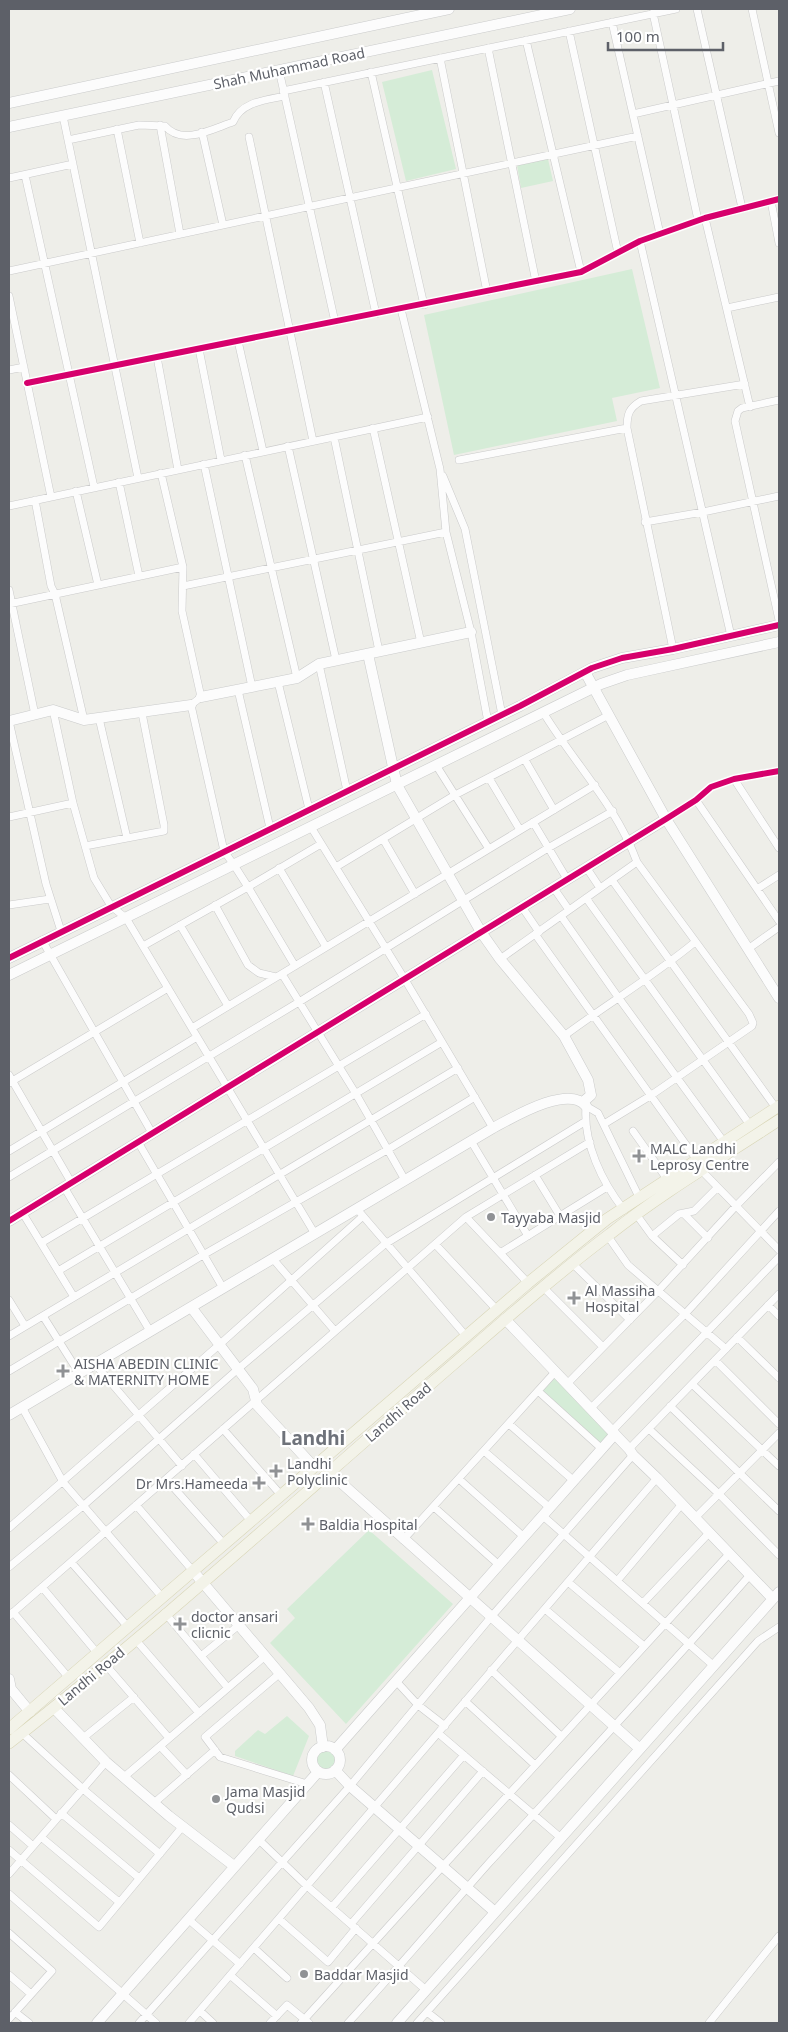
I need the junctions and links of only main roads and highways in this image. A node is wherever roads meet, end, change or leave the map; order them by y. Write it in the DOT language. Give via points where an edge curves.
graph roads {
  1 [pos="778,1107"];
  2 [pos="779,1120"];
  3 [pos="699,1166"];
  4 [pos="9,1728"];
  5 [pos="9,1743"];
  1 -- 3 [label="main road, Landhi Road" via="724,1142"];
  2 -- 3 [label="main road, Landhi Road"];
  3 -- 4 [label="main road, Landhi Road" via="667,1179 622,1208 528,1283"];
  3 -- 5 [label="main road, Landhi Road" via="506,1319 203,1582"];
}
